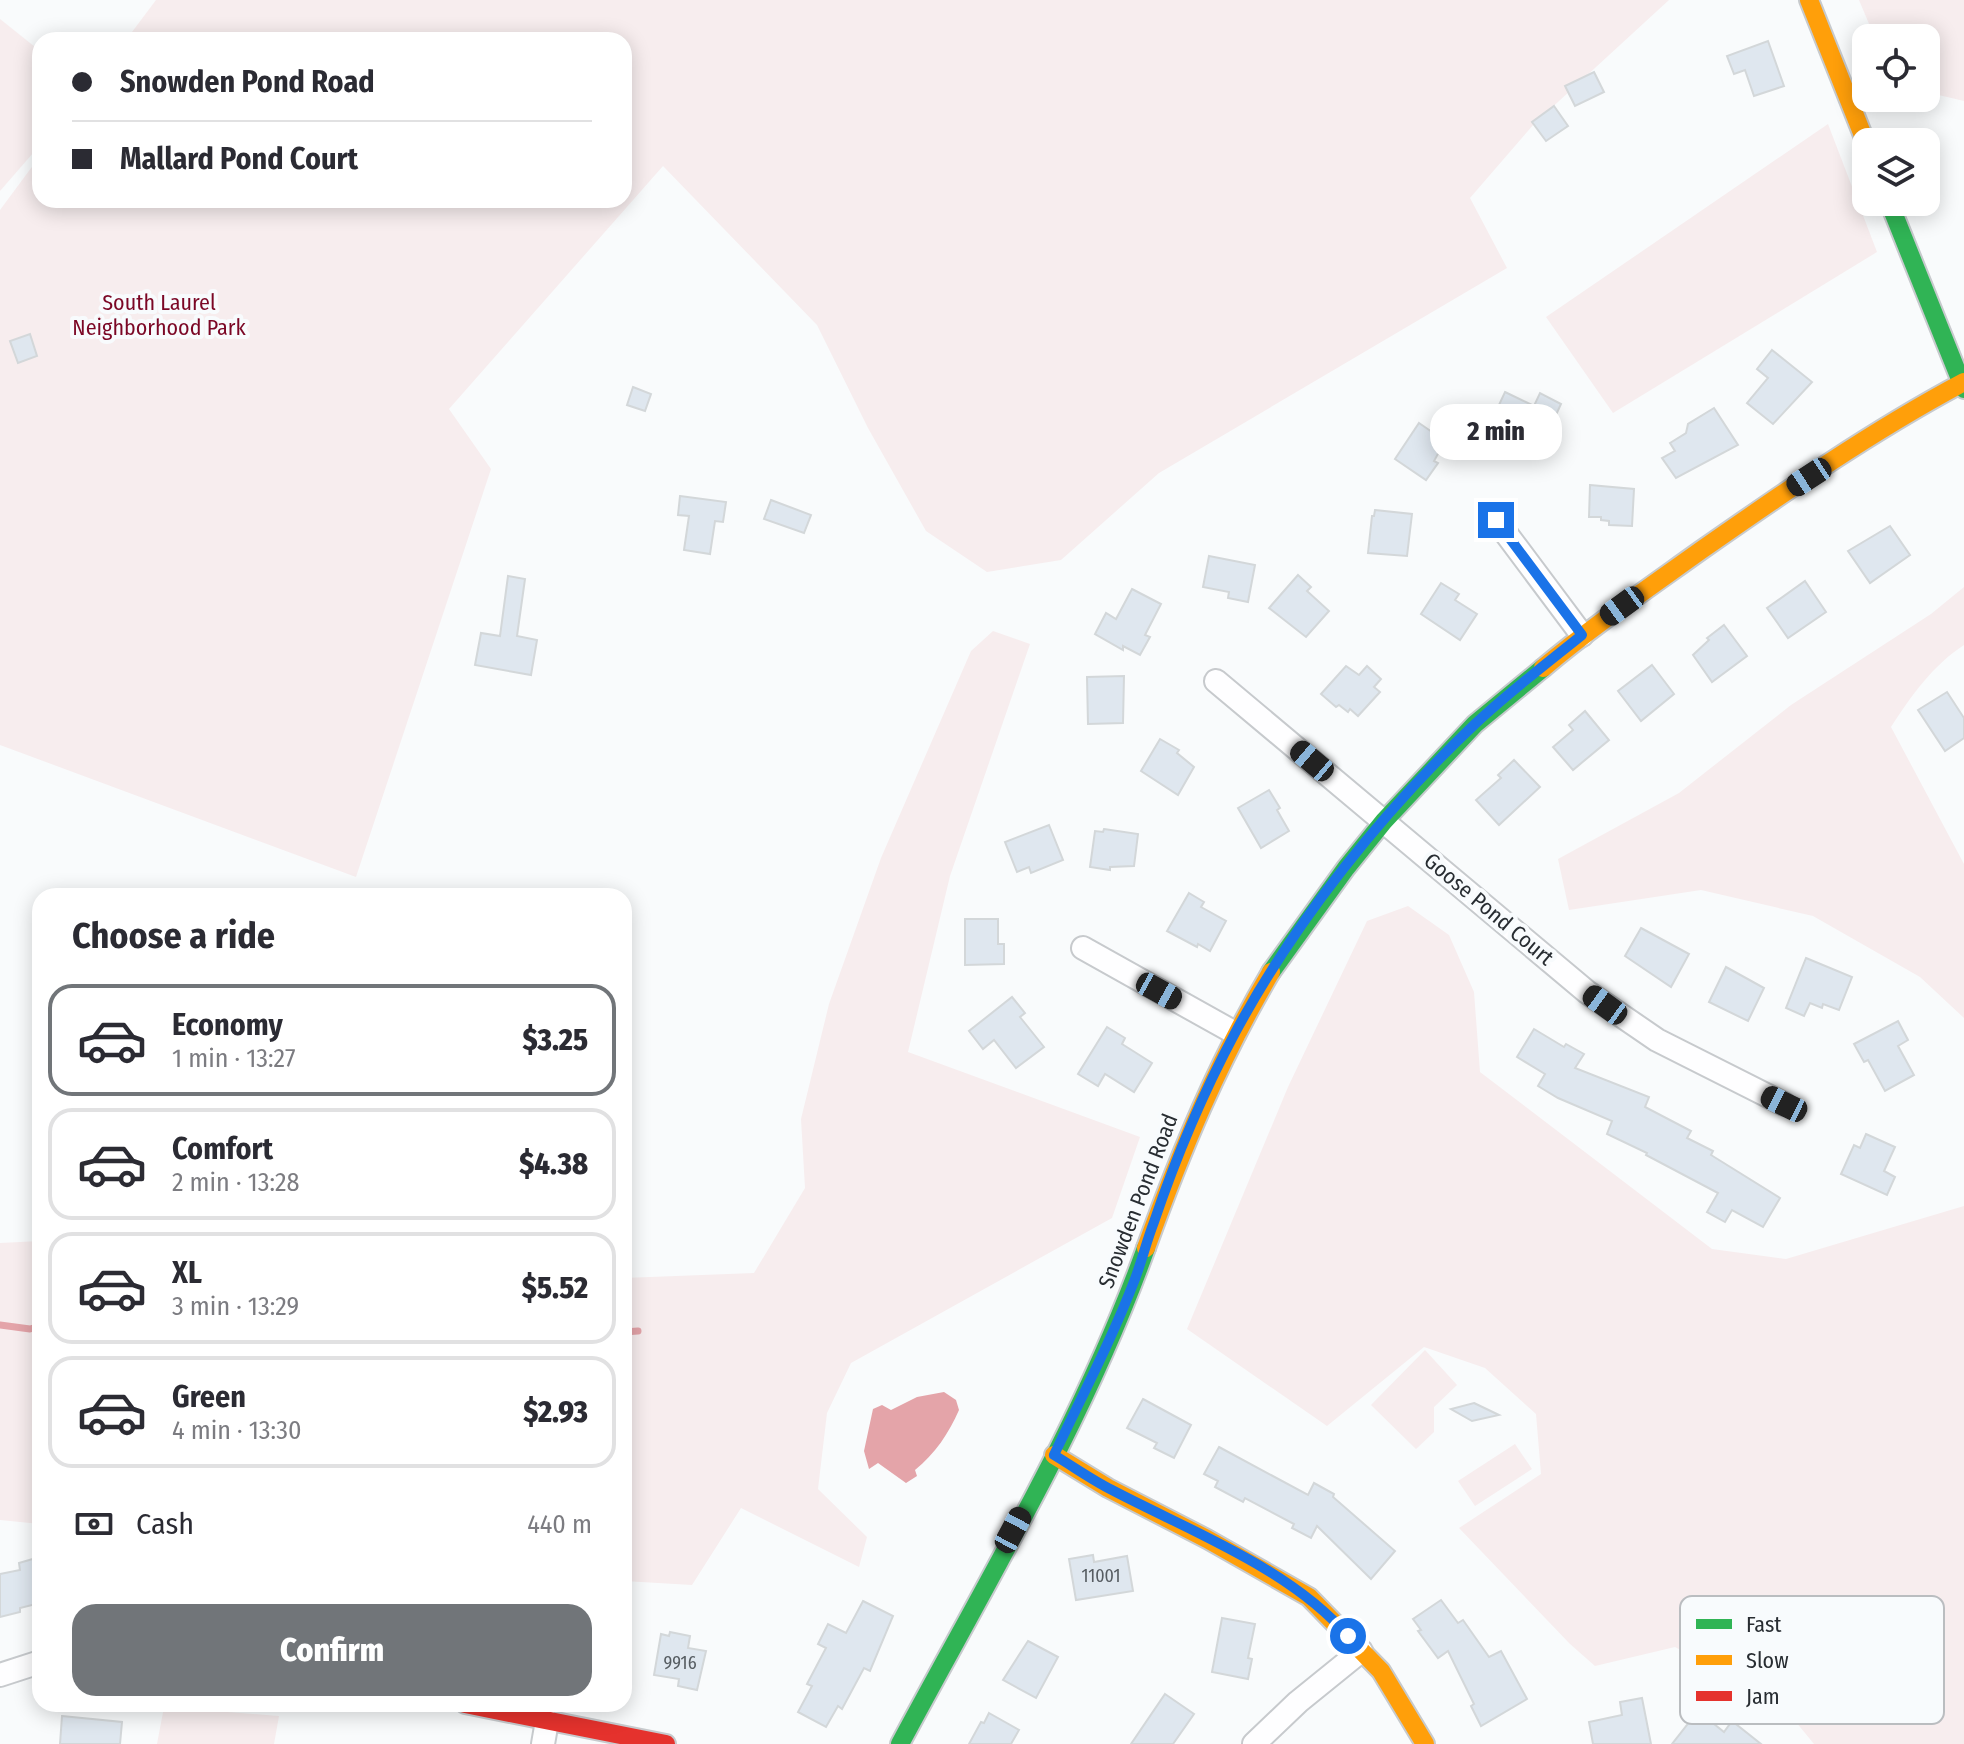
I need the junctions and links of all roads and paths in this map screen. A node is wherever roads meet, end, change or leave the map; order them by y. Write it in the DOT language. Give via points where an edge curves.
graph roads {
  1 [pos="1809,0"];
  2 [pos="1860,128"];
  3 [pos="1895,216"];
  4 [pos="1963,385"];
  5 [pos="1496,520"];
  6 [pos="1582,635"];
  7 [pos="1216,681"];
  8 [pos="1384,821"];
  9 [pos="1083,948"];
  10 [pos="1235,1033"];
  11 [pos="1784,1104"];
  12 [pos="1054,1455"];
  13 [pos="1361,1651"];
  14 [pos="32,1665"];
  15 [pos="0,1675"];
  16 [pos="504,1712"];
  17 [pos="547,1721"];
  18 [pos="543,1744"];
  19 [pos="666,1744"];
  20 [pos="900,1744"];
  21 [pos="1254,1744"];
  22 [pos="1425,1744"];
  1 -- 2 [label="street"];
  3 -- 4 [label="street"];
  4 -- 6 [label="street, Snowden Pond Road" via="1904,414"];
  5 -- 6 [label="street"];
  6 -- 8 [label="street, Snowden Pond Road" via="1475,724"];
  7 -- 8 [label="street, Goose Pond Court"];
  8 -- 10 [label="street, Snowden Pond Road" via="1297,934"];
  8 -- 11 [label="street, Goose Pond Court" via="1587,992 1657,1040"];
  9 -- 10 [label="street"];
  10 -- 12 [label="street, Snowden Pond Road" via="1181,1151 1108,1345"];
  12 -- 13 [label="street" via="1309,1597"];
  12 -- 20 [label="street, Snowden Pond Road"];
  13 -- 21 [label="street"];
  13 -- 22 [label="street" via="1381,1671"];
  14 -- 15 [label="street"];
  16 -- 17 [label="street"];
  17 -- 18 [label="street"];
  17 -- 19 [label="street"];
}
